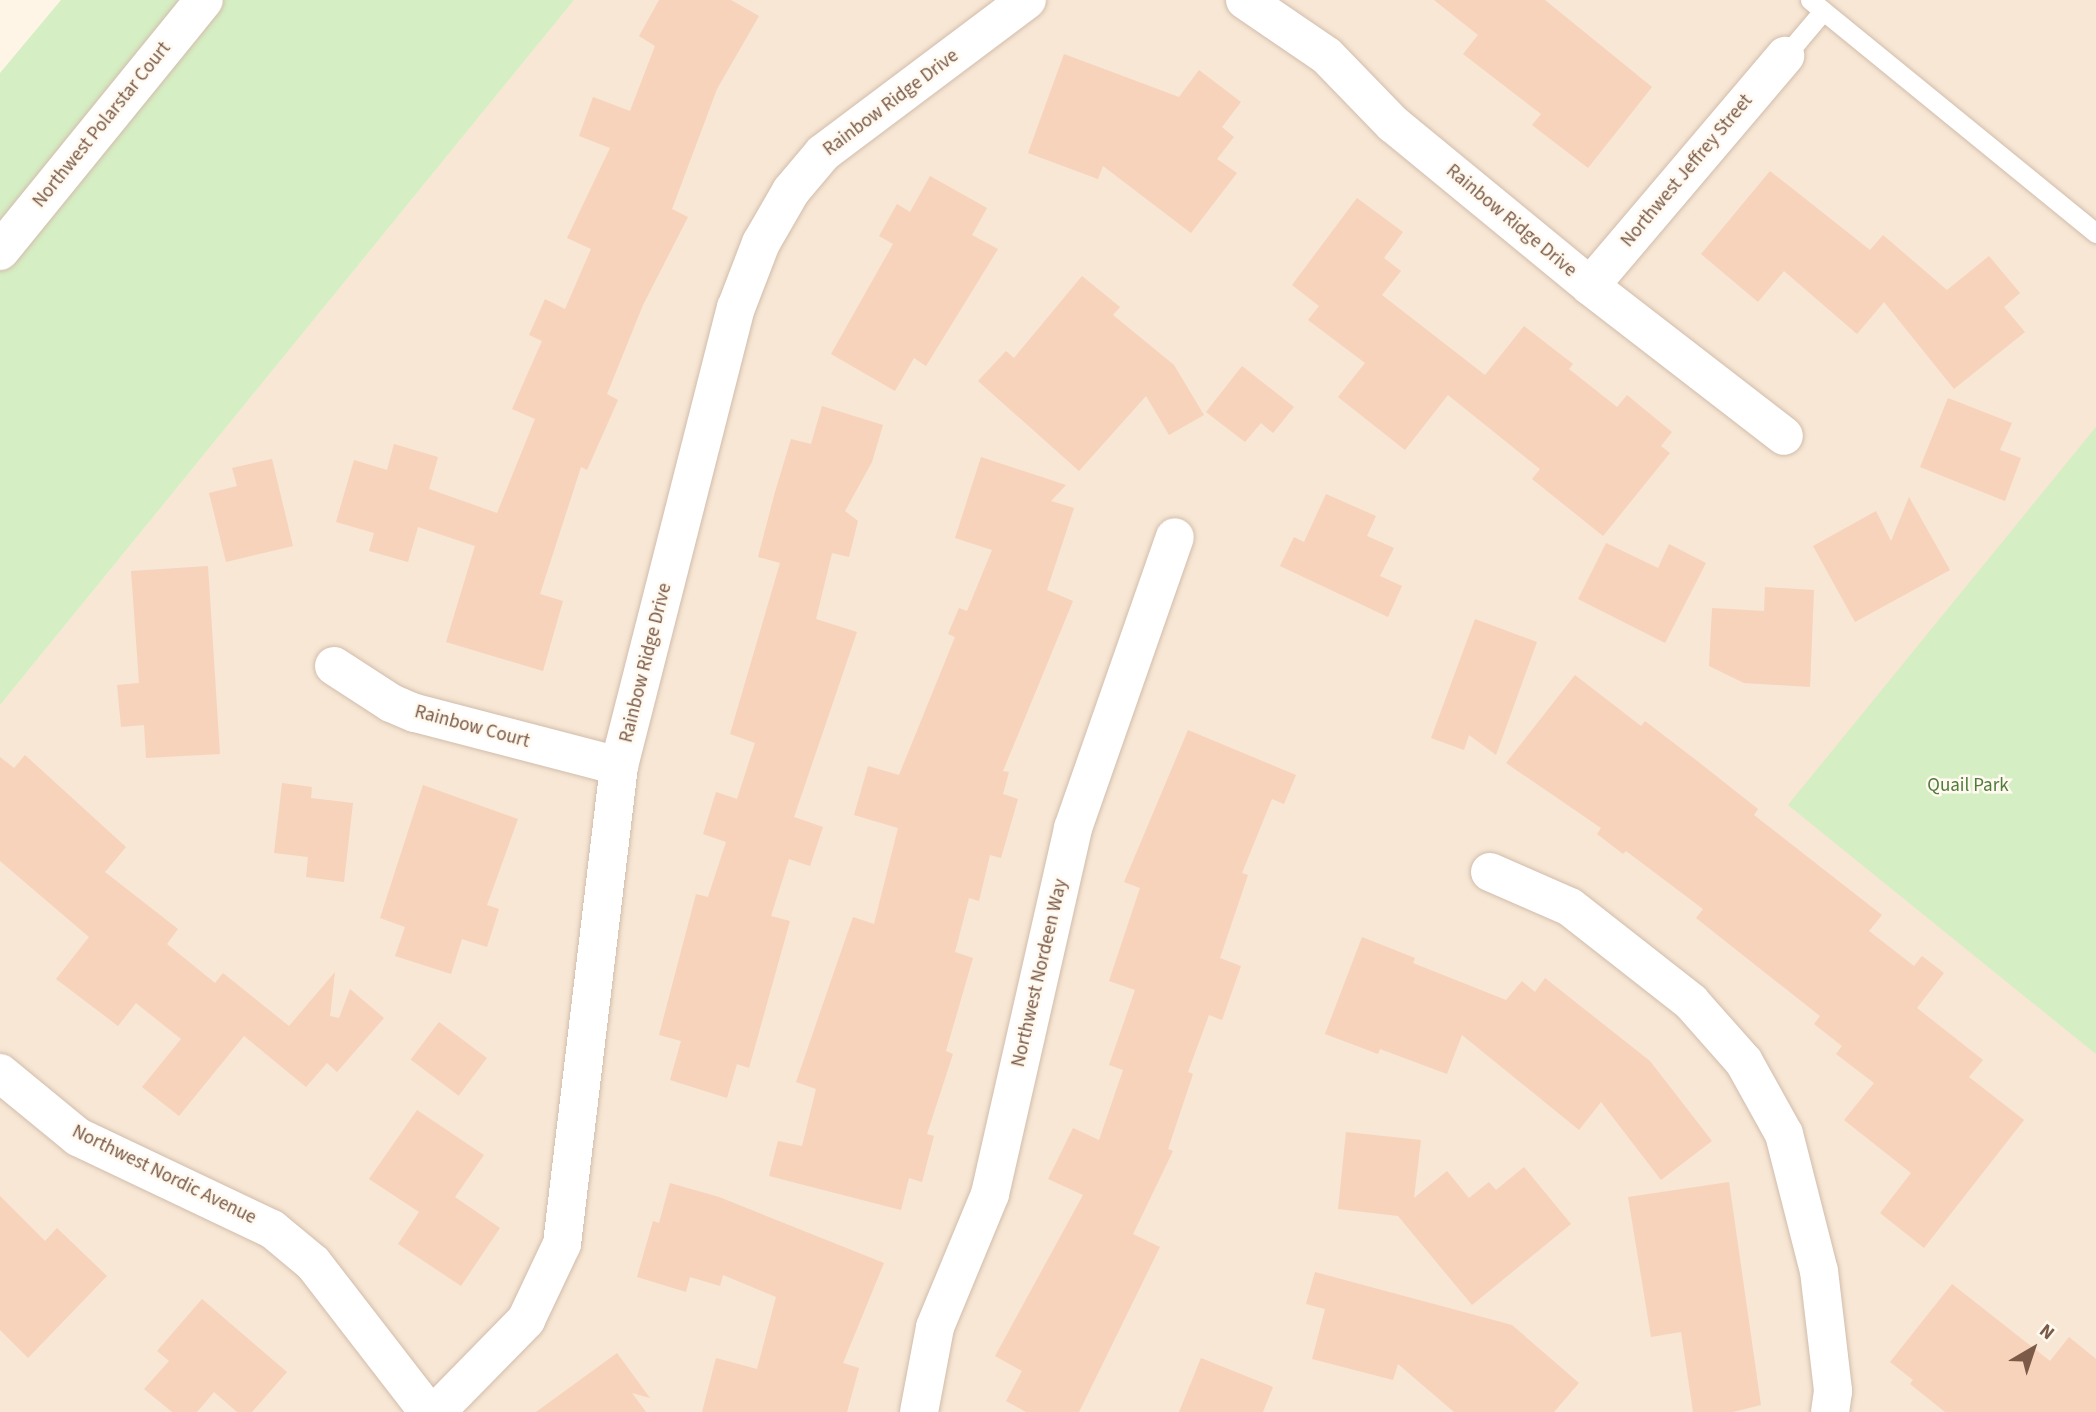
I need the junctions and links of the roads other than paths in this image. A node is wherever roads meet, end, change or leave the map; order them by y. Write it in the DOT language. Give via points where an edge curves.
graph roads {
  1 [pos="204,0"];
  2 [pos="1027,0"];
  3 [pos="1245,0"];
  4 [pos="1816,6"];
  5 [pos="1785,57"];
  6 [pos="2096,233"];
  7 [pos="0,251"];
  8 [pos="1590,286"];
  9 [pos="1784,436"];
  10 [pos="1175,537"];
  11 [pos="334,666"];
  12 [pos="619,766"];
  13 [pos="1490,872"];
  14 [pos="0,1073"];
  15 [pos="428,1412"];
  16 [pos="436,1412"];
  17 [pos="919,1412"];
  18 [pos="1830,1412"];
  1 -- 7 [label="street, Northwest Polarstar Court"];
  2 -- 12 [label="street, Rainbow Ridge Drive" via="823,153 791,191 761,243 737,308"];
  3 -- 8 [label="street, Rainbow Ridge Drive" via="1327,56 1393,124"];
  4 -- 5 [label="lane"];
  4 -- 6 [label="lane"];
  5 -- 8 [label="street, Northwest Jeffrey Street"];
  8 -- 9 [label="street, Rainbow Ridge Drive"];
  10 -- 17 [label="street, Northwest Nordeen Way" via="1073,828 990,1194 935,1327"];
  11 -- 12 [label="street, Rainbow Court" via="415,713"];
  12 -- 16 [label="street, Rainbow Ridge Drive" via="562,1244 526,1320"];
  13 -- 18 [label="street" via="1570,907 1691,1002 1744,1062 1784,1134 1819,1272 1833,1391"];
  14 -- 15 [label="street, Northwest Nordic Avenue" via="78,1137 272,1229 313,1263"];
}
